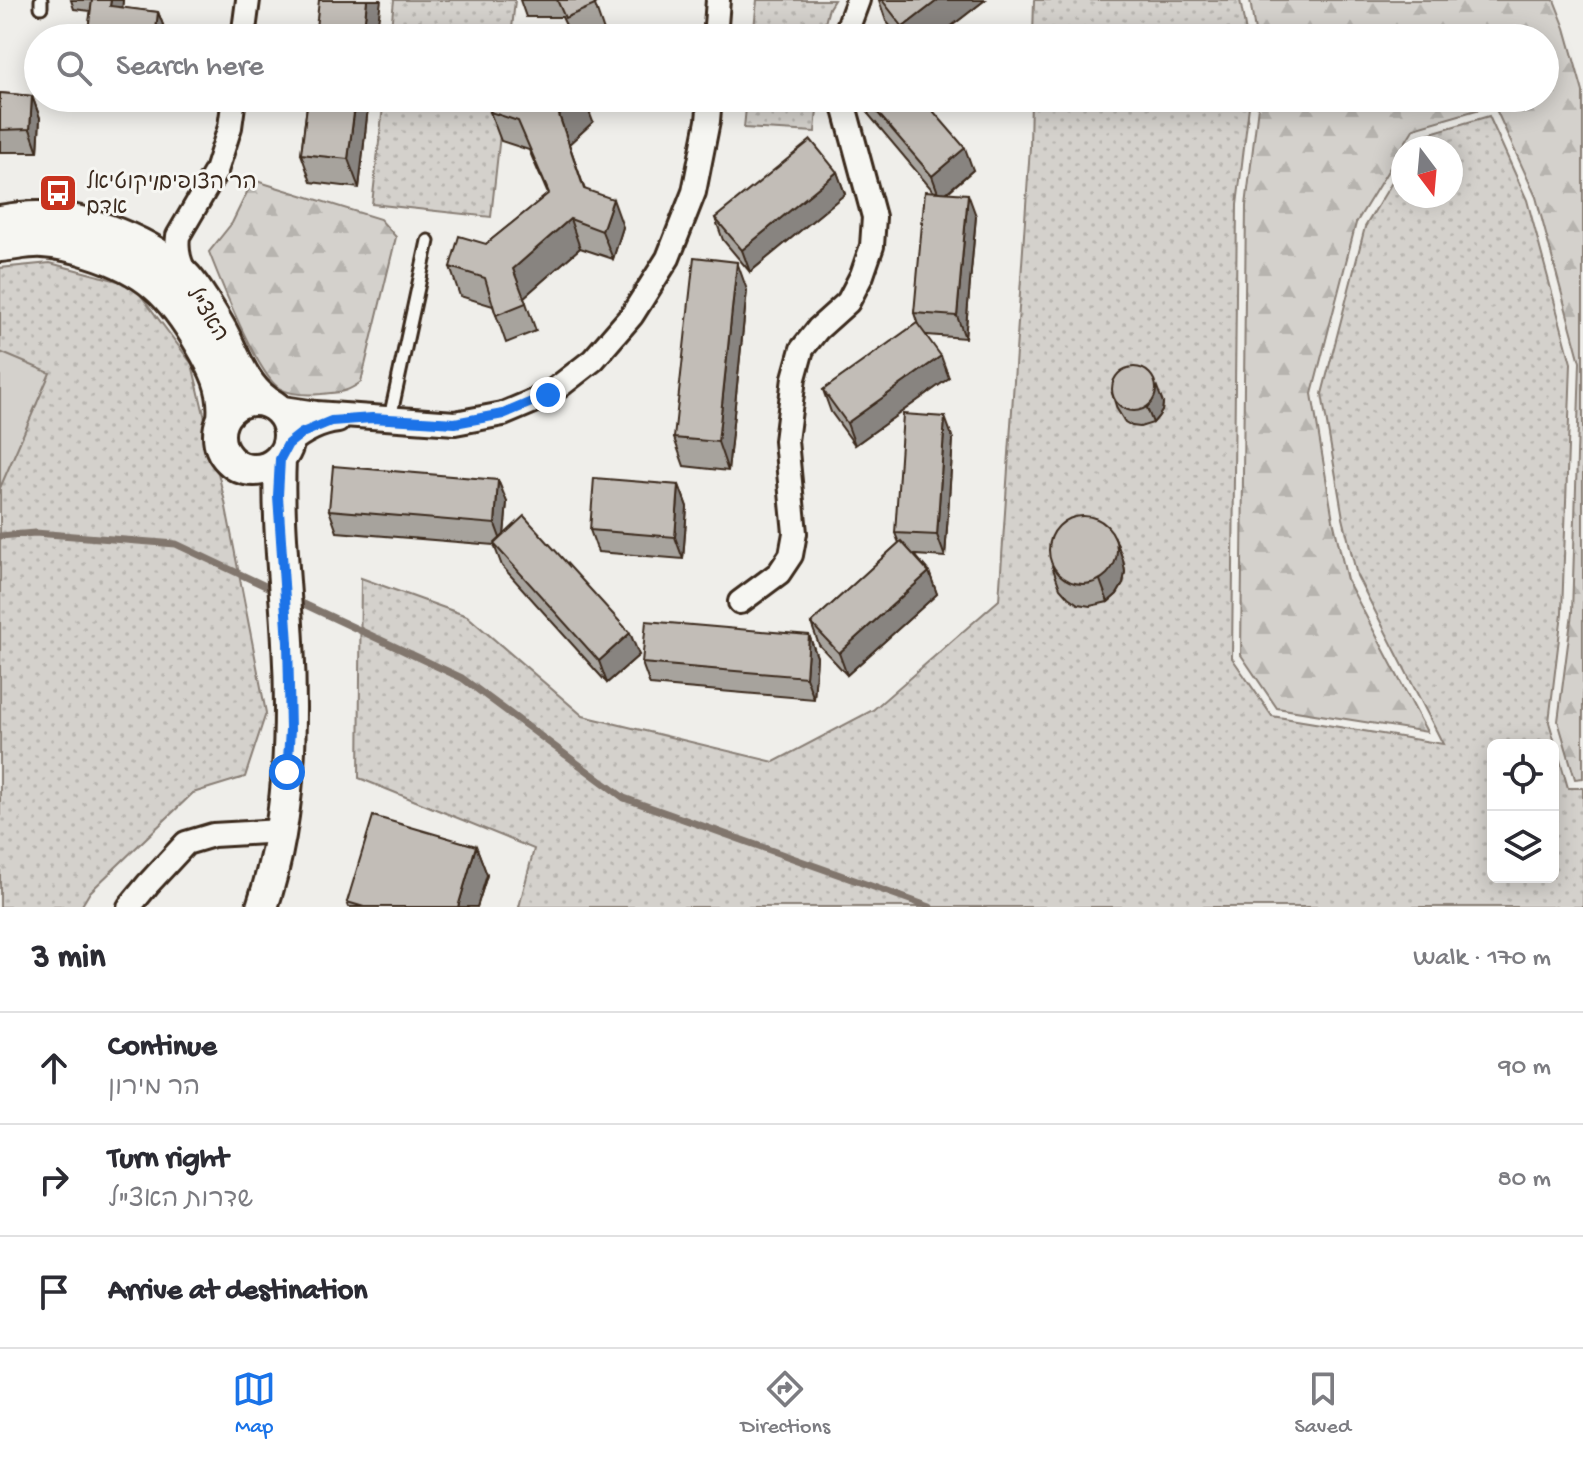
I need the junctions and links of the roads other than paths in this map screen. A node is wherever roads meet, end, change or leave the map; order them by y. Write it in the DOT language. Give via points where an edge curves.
graph roads {
  1 [pos="248,0"];
  2 [pos="718,0"];
  3 [pos="858,0"];
  4 [pos="245,24"];
  5 [pos="716,24"];
  6 [pos="849,24"];
  7 [pos="232,112"];
  8 [pos="709,112"];
  9 [pos="846,112"];
  10 [pos="0,221"];
  11 [pos="184,225"];
  12 [pos="133,241"];
  13 [pos="428,241"];
  14 [pos="0,246"];
  15 [pos="187,279"];
  16 [pos="271,404"];
  17 [pos="223,418"];
  18 [pos="381,418"];
  19 [pos="284,451"];
  20 [pos="242,468"];
  21 [pos="281,553"];
  22 [pos="740,602"];
  23 [pos="281,831"];
  24 [pos="129,907"];
  25 [pos="262,907"];
  1 -- 4 [label="street"];
  2 -- 5 [label="street"];
  3 -- 6 [label="street"];
  7 -- 11 [label="street" via="216,171"];
  8 -- 18 [label="street" via="694,192 668,258 632,315 593,360 548,395 503,414 455,423"];
  9 -- 22 [label="street" via="874,217 872,246 848,302 802,349 794,378 786,441 795,533 791,555 779,573"];
  10 -- 12 [label="street, האצ\"ל" via="75,221"];
  11 -- 12 [label="street" via="158,238"];
  11 -- 15 [label="street" via="177,248"];
  12 -- 15 [label="street, האצ\"ל" via="153,250"];
  13 -- 18 [label="lane"];
  14 -- 17 [label="street, האצ\"ל" via="42,242 74,247 127,265 156,285 213,365 223,394"];
  15 -- 16 [label="street, האצ\"ל" via="249,385"];
  16 -- 17 [label="street" via="243,401"];
  16 -- 18 [label="street"];
  16 -- 19 [label="street" via="289,426"];
  17 -- 20 [label="street" via="221,449"];
  18 -- 19 [label="street" via="331,421 302,433"];
  19 -- 20 [label="street" via="271,466"];
  19 -- 21 [label="street" via="278,496"];
  20 -- 21 [label="street" via="263,500"];
  21 -- 23 [label="street" via="290,730"];
  23 -- 24 [label="street" via="213,835 186,843"];
  23 -- 25 [label="street"];
}
